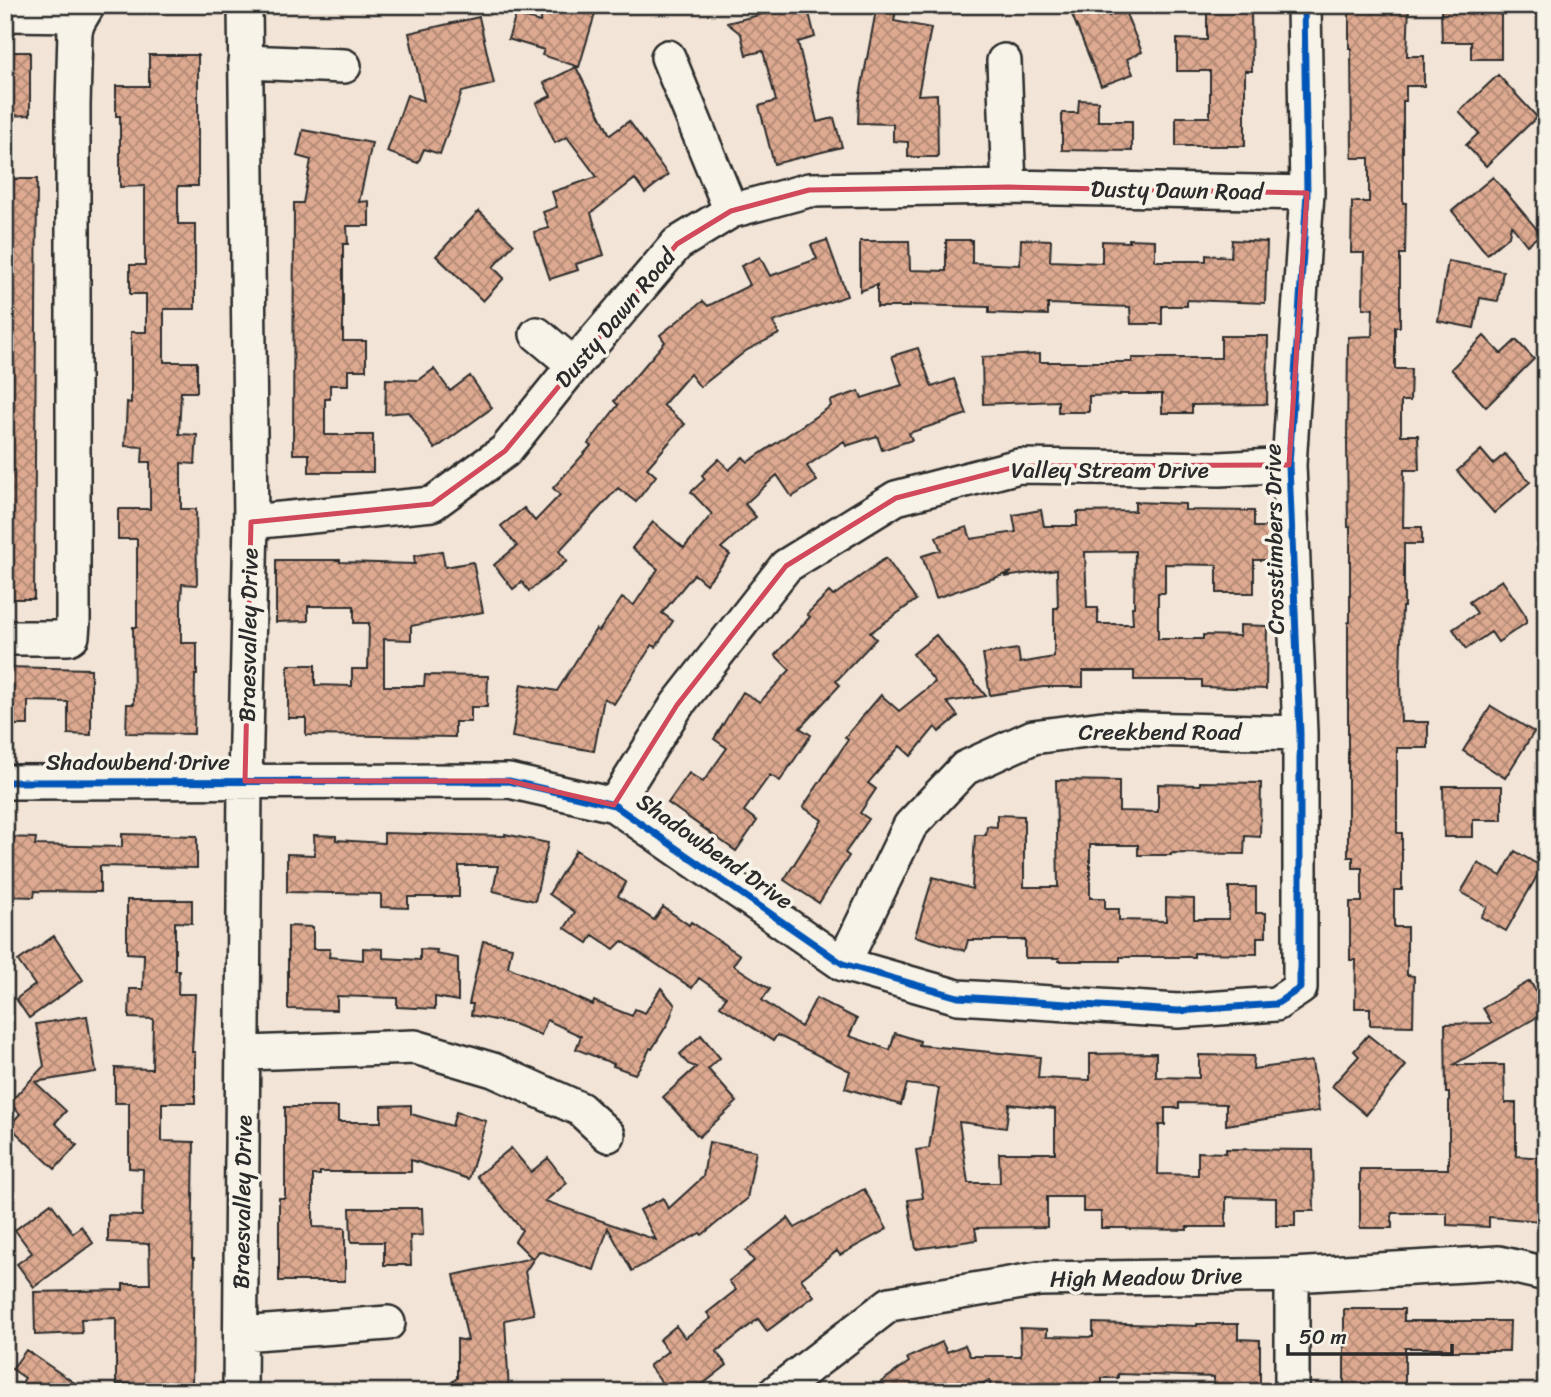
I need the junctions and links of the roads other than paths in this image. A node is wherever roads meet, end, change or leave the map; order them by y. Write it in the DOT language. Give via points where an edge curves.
graph roads {
  1 [pos="245,5"];
  2 [pos="1304,5"];
  3 [pos="85,10"];
  4 [pos="5,14"];
  5 [pos="668,57"];
  6 [pos="1004,61"];
  7 [pos="245,62"];
  8 [pos="344,66"];
  9 [pos="1009,187"];
  10 [pos="1307,193"];
  11 [pos="731,211"];
  12 [pos="537,334"];
  13 [pos="574,365"];
  14 [pos="1289,465"];
  15 [pos="251,522"];
  16 [pos="5,639"];
  17 [pos="1300,733"];
  18 [pos="244,781"];
  19 [pos="5,782"];
  20 [pos="614,805"];
  21 [pos="843,964"];
  22 [pos="1300,988"];
  23 [pos="244,1053"];
  24 [pos="608,1135"];
  25 [pos="1292,1275"];
  26 [pos="1546,1275"];
  27 [pos="388,1323"];
  28 [pos="241,1334"];
  29 [pos="240,1392"];
  30 [pos="776,1392"];
  31 [pos="1292,1392"];
  1 -- 7 [label="street, Braesvalley Drive"];
  2 -- 10 [label="street, Crosstimbers Drive"];
  3 -- 4 [label="street"];
  3 -- 16 [label="street" via="75,31 73,104 73,631 69,638"];
  5 -- 11 [label="street"];
  6 -- 9 [label="street"];
  7 -- 8 [label="street"];
  7 -- 15 [label="street, Braesvalley Drive"];
  9 -- 10 [label="street, Dusty Dawn Road"];
  9 -- 11 [label="street, Dusty Dawn Road" via="808,190"];
  10 -- 14 [label="street, Crosstimbers Drive"];
  11 -- 13 [label="street, Dusty Dawn Road" via="677,244"];
  12 -- 13 [label="street"];
  13 -- 15 [label="street, Dusty Dawn Road" via="505,451 432,504"];
  14 -- 17 [label="street, Crosstimbers Drive"];
  14 -- 20 [label="street, Valley Stream Drive" via="1220,469 1018,466 896,498 786,566 677,705"];
  15 -- 18 [label="street, Braesvalley Drive"];
  17 -- 21 [label="street, Creekbend Road" via="1102,728 1032,737 965,768 910,826"];
  17 -- 22 [label="street, Crosstimbers Drive"];
  18 -- 19 [label="street, Shadowbend Drive"];
  18 -- 20 [label="street, Shadowbend Drive" via="509,782"];
  18 -- 23 [label="street, Braesvalley Drive"];
  20 -- 21 [label="street, Shadowbend Drive"];
  21 -- 22 [label="street, Shadowbend Drive" via="958,997 1178,1011 1276,1004"];
  23 -- 24 [label="street" via="415,1047 493,1070 580,1109"];
  23 -- 28 [label="street, Braesvalley Drive"];
  25 -- 26 [label="street, High Meadow Drive" via="1499,1263"];
  25 -- 30 [label="street, High Meadow Drive" via="1039,1279 890,1304"];
  25 -- 31 [label="street"];
  27 -- 28 [label="street"];
  28 -- 29 [label="street, Braesvalley Drive"];
}
